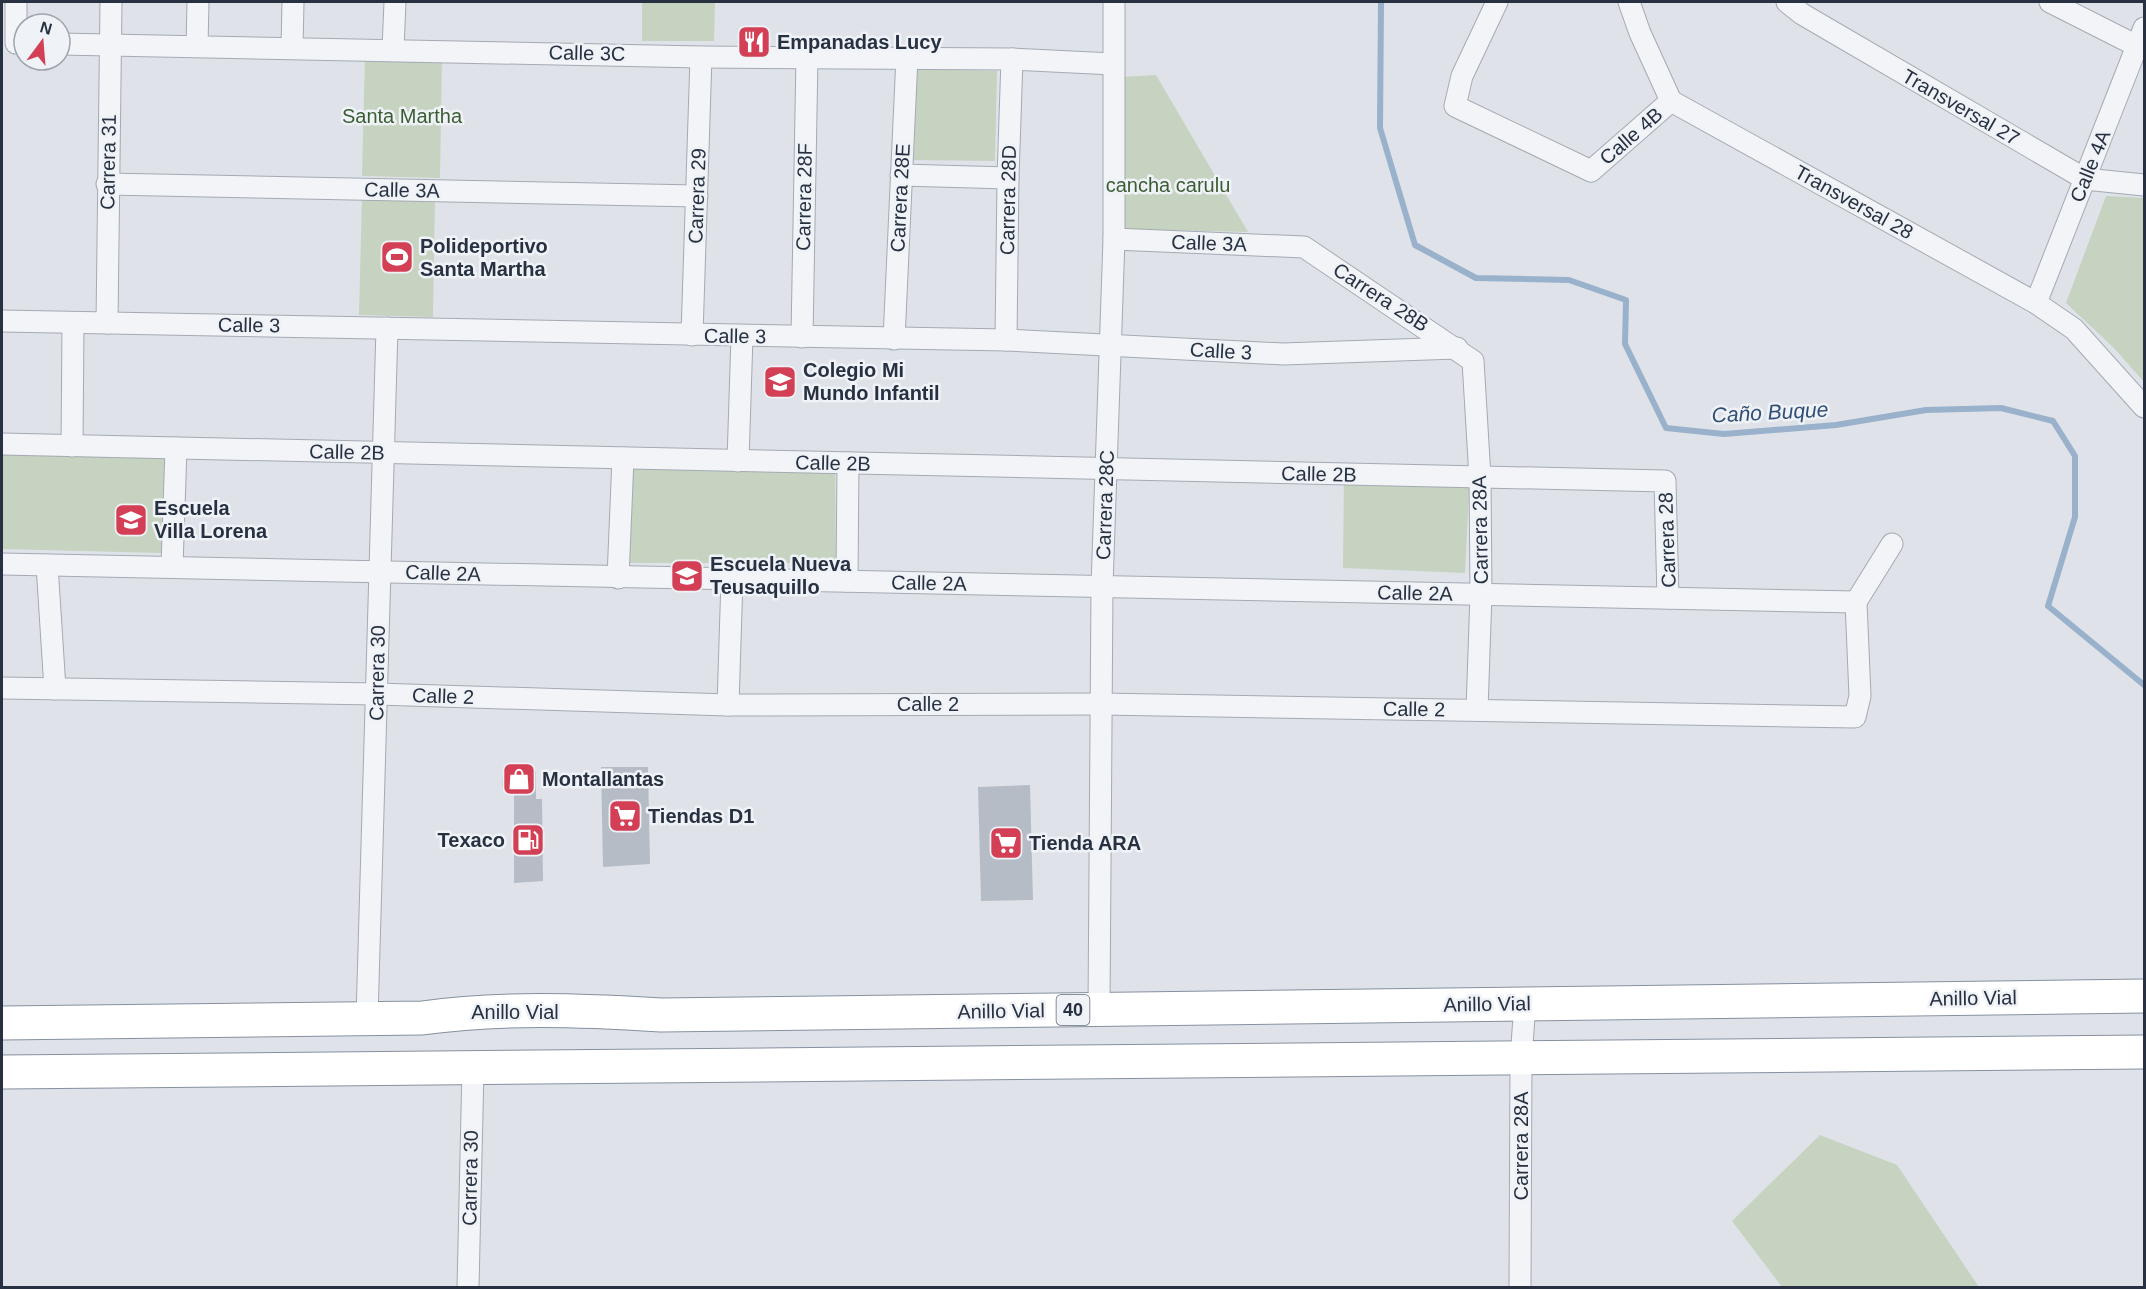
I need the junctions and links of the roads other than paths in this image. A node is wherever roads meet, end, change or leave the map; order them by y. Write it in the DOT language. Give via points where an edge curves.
graph roads {
  1 [pos="111,2"];
  2 [pos="198,2"];
  3 [pos="293,2"];
  4 [pos="395,2"];
  5 [pos="1114,2"];
  6 [pos="1497,2"];
  7 [pos="1629,2"];
  8 [pos="1787,2"];
  9 [pos="2050,2"];
  10 [pos="2141,37"];
  11 [pos="72,44"];
  12 [pos="111,45"];
  13 [pos="196,46"];
  14 [pos="292,48"];
  15 [pos="393,49"];
  16 [pos="807,56"];
  17 [pos="701,57"];
  18 [pos="907,57"];
  19 [pos="1012,59"];
  20 [pos="1113,64"];
  21 [pos="1671,101"];
  22 [pos="901,175"];
  23 [pos="1008,178"];
  24 [pos="2085,179"];
  25 [pos="107,184"];
  26 [pos="2145,185"];
  27 [pos="697,196"];
  28 [pos="1114,239"];
  29 [pos="1304,247"];
  30 [pos="2036,303"];
  31 [pos="2,321"];
  32 [pos="72,323"];
  33 [pos="107,323"];
  34 [pos="387,328"];
  35 [pos="692,335"];
  36 [pos="742,336"];
  37 [pos="802,337"];
  38 [pos="894,339"];
  39 [pos="1006,340"];
  40 [pos="1111,346"];
  41 [pos="1462,351"];
  42 [pos="2145,407"];
  43 [pos="2,444"];
  44 [pos="72,446"];
  45 [pos="176,448"];
  46 [pos="383,453"];
  47 [pos="623,458"];
  48 [pos="738,461"];
  49 [pos="848,463"];
  50 [pos="1107,469"];
  51 [pos="1480,477"];
  52 [pos="1665,481"];
  53 [pos="1892,544"];
  54 [pos="2,564"];
  55 [pos="47,565"];
  56 [pos="172,567"];
  57 [pos="379,571"];
  58 [pos="618,578"];
  59 [pos="732,579"];
  60 [pos="847,581"];
  61 [pos="1102,586"];
  62 [pos="1481,594"];
  63 [pos="1668,598"];
  64 [pos="1856,602"];
  65 [pos="2,688"];
  66 [pos="55,689"];
  67 [pos="377,694"];
  68 [pos="1102,704"];
  69 [pos="728,705"];
  70 [pos="1477,710"];
  71 [pos="2145,996"];
  72 [pos="1525,1004"];
  73 [pos="1099,1010"];
  74 [pos="367,1018"];
  75 [pos="2,1023"];
  76 [pos="2145,1052"];
  77 [pos="1521,1058"];
  78 [pos="473,1068"];
  79 [pos="2,1072"];
  80 [pos="468,1287"];
  81 [pos="1520,1287"];
  1 -- 12 [label="street, Carrera 31"];
  2 -- 13 [label="street"];
  3 -- 14 [label="street"];
  4 -- 15 [label="street"];
  5 -- 20 [label="street, Carrera 28C"];
  6 -- 21 [label="street, Calle 4B" via="1462,76 1455,106 1591,171"];
  7 -- 21 [label="street"];
  8 -- 24 [label="street, Transversal 27"];
  9 -- 10 [label="street"];
  10 -- 24 [label="street, Calle 4A"];
  11 -- 12 [label="street, Calle 3C"];
  12 -- 13 [label="street, Calle 3C"];
  12 -- 25 [label="street, Carrera 31"];
  13 -- 14 [label="street, Calle 3C"];
  14 -- 15 [label="street, Calle 3C"];
  15 -- 17 [label="street, Calle 3C"];
  16 -- 17 [label="street, Calle 3C"];
  16 -- 18 [label="street, Calle 3C"];
  16 -- 37 [label="street, Carrera 28F"];
  17 -- 27 [label="street, Carrera 29"];
  18 -- 19 [label="street, Calle 3C"];
  18 -- 22 [label="street, Carrera 28E"];
  19 -- 20 [label="street, Calle 3C"];
  19 -- 23 [label="street, Carrera 28D"];
  20 -- 28 [label="street, Carrera 28C"];
  21 -- 30 [label="street, Transversal 28"];
  22 -- 23 [label="street"];
  22 -- 38 [label="street, Carrera 28E"];
  23 -- 39 [label="street, Carrera 28D"];
  24 -- 26 [label="street, Transversal 27"];
  24 -- 30 [label="street, Calle 4A"];
  25 -- 27 [label="street, Calle 3A"];
  25 -- 33 [label="street, Carrera 31"];
  27 -- 35 [label="street, Carrera 29"];
  28 -- 29 [label="street, Calle 3A"];
  28 -- 40 [label="street, Carrera 28C"];
  29 -- 41 [label="street, Carrera 28B"];
  30 -- 42 [label="street, Transversal 28" via="2074,329"];
  31 -- 32 [label="street, Calle 3"];
  32 -- 33 [label="street, Calle 3"];
  32 -- 44 [label="street"];
  33 -- 34 [label="street, Calle 3"];
  34 -- 35 [label="street, Calle 3"];
  34 -- 46 [label="street, Carrera 30"];
  35 -- 36 [label="street, Calle 3"];
  36 -- 37 [label="street, Calle 3"];
  36 -- 48 [label="street"];
  37 -- 38 [label="street, Calle 3"];
  38 -- 39 [label="street, Calle 3"];
  39 -- 40 [label="street, Calle 3"];
  40 -- 41 [label="street, Calle 3" via="1283,354"];
  40 -- 50 [label="street, Carrera 28C"];
  41 -- 51 [label="street, Carrera 28A" via="1476,368"];
  43 -- 44 [label="street, Calle 2B"];
  44 -- 45 [label="street, Calle 2B"];
  45 -- 46 [label="street, Calle 2B"];
  45 -- 56 [label="street"];
  46 -- 47 [label="street, Calle 2B"];
  46 -- 57 [label="street, Carrera 30"];
  47 -- 48 [label="street, Calle 2B"];
  47 -- 58 [label="street"];
  48 -- 49 [label="street, Calle 2B"];
  49 -- 50 [label="street, Calle 2B"];
  49 -- 60 [label="street"];
  50 -- 51 [label="street, Calle 2B"];
  50 -- 61 [label="street, Carrera 28C"];
  51 -- 52 [label="street, Calle 2B"];
  51 -- 62 [label="street, Carrera 28A"];
  52 -- 63 [label="street, Carrera 28"];
  53 -- 64 [label="street"];
  54 -- 55 [label="street, Calle 2A"];
  55 -- 56 [label="street, Calle 2A"];
  55 -- 66 [label="street"];
  56 -- 57 [label="street, Calle 2A"];
  57 -- 58 [label="street, Calle 2A"];
  57 -- 67 [label="street, Carrera 30"];
  58 -- 59 [label="street, Calle 2A"];
  59 -- 60 [label="street, Calle 2A"];
  59 -- 69 [label="street"];
  60 -- 61 [label="street, Calle 2A"];
  61 -- 62 [label="street, Calle 2A"];
  61 -- 68 [label="street, Carrera 28C"];
  62 -- 63 [label="street, Calle 2A"];
  62 -- 70 [label="street, Carrera 28A"];
  63 -- 64 [label="street, Calle 2A"];
  64 -- 70 [label="street, Calle 2" via="1860,696 1855,717"];
  65 -- 66 [label="street, Calle 2"];
  66 -- 67 [label="street, Calle 2"];
  67 -- 69 [label="street, Calle 2"];
  67 -- 74 [label="street, Carrera 30"];
  68 -- 69 [label="street, Calle 2"];
  68 -- 70 [label="street, Calle 2"];
  68 -- 73 [label="street, Carrera 28C"];
  71 -- 72 [label="highway, Anillo Vial / 40"];
  72 -- 73 [label="highway, Anillo Vial / 40"];
  72 -- 77 [label="street, Carrera 28A"];
  73 -- 74 [label="highway, Anillo Vial / 40" via="459,1013"];
  74 -- 75 [label="highway, Anillo Vial / 40"];
  76 -- 77 [label="highway"];
  77 -- 78 [label="highway"];
  77 -- 81 [label="street, Carrera 28A"];
  78 -- 79 [label="highway"];
  78 -- 80 [label="street, Carrera 30"];
}
